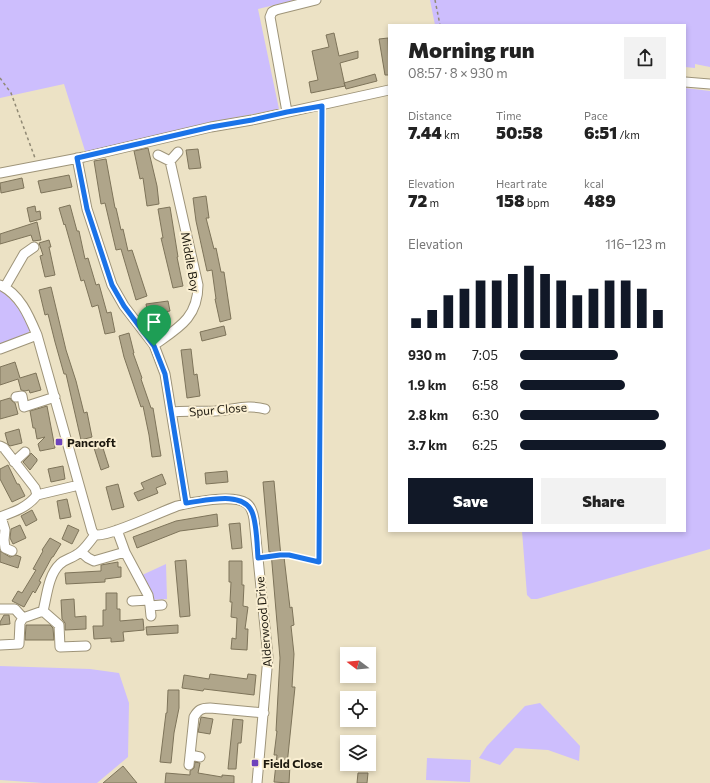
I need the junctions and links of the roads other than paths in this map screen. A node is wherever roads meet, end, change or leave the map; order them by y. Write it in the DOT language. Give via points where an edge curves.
graph roads {
  1 [pos="316,0"];
  2 [pos="686,82"];
  3 [pos="710,84"];
  4 [pos="388,90"];
  5 [pos="287,112"];
  6 [pos="178,152"];
  7 [pos="158,155"];
  8 [pos="77,158"];
  9 [pos="170,161"];
  10 [pos="0,173"];
  11 [pos="34,247"];
  12 [pos="2,286"];
  13 [pos="37,335"];
  14 [pos="154,346"];
  15 [pos="0,349"];
  16 [pos="55,397"];
  17 [pos="16,398"];
  18 [pos="265,409"];
  19 [pos="171,412"];
  20 [pos="2,447"];
  21 [pos="25,452"];
  22 [pos="14,462"];
  23 [pos="79,485"];
  24 [pos="37,495"];
  25 [pos="186,503"];
  26 [pos="1,517"];
  27 [pos="117,530"];
  28 [pos="95,535"];
  29 [pos="12,552"];
  30 [pos="81,552"];
  31 [pos="125,552"];
  32 [pos="132,601"];
  33 [pos="149,603"];
  34 [pos="162,605"];
  35 [pos="0,609"];
  36 [pos="44,611"];
  37 [pos="27,616"];
  38 [pos="151,616"];
  39 [pos="0,645"];
  40 [pos="86,646"];
  41 [pos="264,713"];
  42 [pos="200,757"];
  43 [pos="257,783"];
  1 -- 5 [label="street" via="276,10 270,17"];
  2 -- 3 [label="street"];
  4 -- 5 [label="street"];
  5 -- 8 [label="street"];
  6 -- 9 [label="street"];
  7 -- 9 [label="street"];
  8 -- 10 [label="street"];
  8 -- 14 [label="street" via="87,209 112,285 124,306"];
  9 -- 14 [label="street, Middle Boy" via="198,285 198,296 189,318"];
  11 -- 12 [label="street" via="24,254"];
  12 -- 13 [label="street" via="24,306"];
  13 -- 15 [label="street"];
  13 -- 16 [label="street"];
  14 -- 19 [label="street" via="165,374"];
  16 -- 17 [label="street" via="24,407 22,396"];
  16 -- 23 [label="street"];
  18 -- 19 [label="street, Spur Close" via="254,406 215,411"];
  19 -- 25 [label="street"];
  20 -- 22 [label="street"];
  21 -- 22 [label="street"];
  22 -- 24 [label="street" via="35,488"];
  23 -- 24 [label="street"];
  23 -- 28 [label="street"];
  24 -- 26 [label="street" via="31,502"];
  25 -- 27 [label="street, Alderwood Drive"];
  25 -- 41 [label="street, Alderwood Drive" via="240,499 247,503 252,512 268,657"];
  26 -- 29 [label="street" via="5,530 5,548"];
  27 -- 28 [label="street, Alderwood Drive" via="100,536"];
  27 -- 31 [label="street"];
  28 -- 30 [label="street"];
  30 -- 31 [label="street" via="94,561"];
  30 -- 36 [label="street" via="68,558 55,570 49,584"];
  31 -- 33 [label="street" via="148,595"];
  32 -- 33 [label="street"];
  33 -- 34 [label="street"];
  33 -- 38 [label="street"];
  35 -- 37 [label="street" via="15,609"];
  36 -- 37 [label="street"];
  36 -- 40 [label="street" via="60,625 60,647"];
  37 -- 39 [label="street" via="20,623 19,644"];
  41 -- 42 [label="street" via="203,708 198,711 194,717 190,760"];
  41 -- 43 [label="street, Alderwood Drive"];
}
